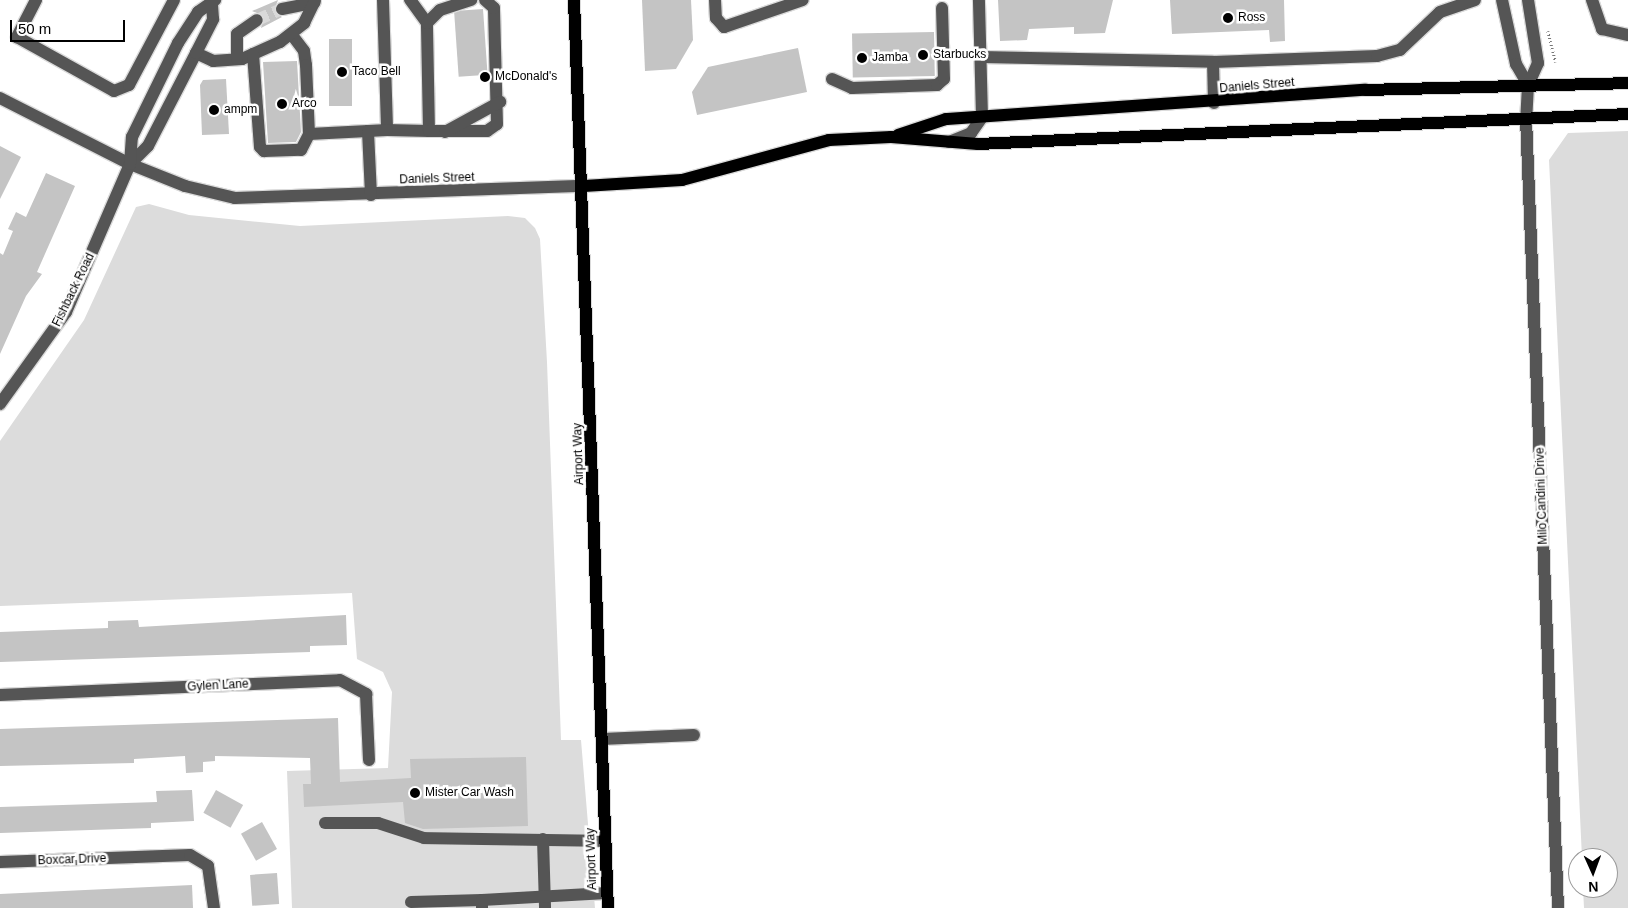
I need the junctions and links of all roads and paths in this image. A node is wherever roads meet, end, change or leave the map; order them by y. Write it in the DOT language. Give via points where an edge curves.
graph roads {
  1 [pos="36,0"];
  2 [pos="174,0"];
  3 [pos="382,0"];
  4 [pos="410,0"];
  5 [pos="470,0"];
  6 [pos="485,0"];
  7 [pos="574,0"];
  8 [pos="715,0"];
  9 [pos="803,0"];
  10 [pos="979,0"];
  11 [pos="1475,0"];
  12 [pos="1502,0"];
  13 [pos="1528,0"];
  14 [pos="1592,0"];
  15 [pos="214,1"];
  16 [pos="314,1"];
  17 [pos="282,8"];
  18 [pos="942,8"];
  19 [pos="257,20"];
  20 [pos="427,23"];
  21 [pos="157,32"];
  22 [pos="292,35"];
  23 [pos="1628,36"];
  24 [pos="178,43"];
  25 [pos="196,54"];
  26 [pos="253,54"];
  27 [pos="981,57"];
  28 [pos="236,59"];
  29 [pos="1213,62"];
  30 [pos="832,79"];
  31 [pos="1628,83"];
  32 [pos="1528,84"];
  33 [pos="0,98"];
  34 [pos="500,102"];
  35 [pos="1214,103"];
  36 [pos="1628,114"];
  37 [pos="982,117"];
  38 [pos="1526,118"];
  39 [pos="387,130"];
  40 [pos="429,130"];
  41 [pos="368,131"];
  42 [pos="446,132"];
  43 [pos="309,134"];
  44 [pos="891,137"];
  45 [pos="950,142"];
  46 [pos="130,164"];
  47 [pos="584,186"];
  48 [pos="371,195"];
  49 [pos="0,404"];
  50 [pos="0,695"];
  51 [pos="694,735"];
  52 [pos="602,740"];
  53 [pos="369,760"];
  54 [pos="324,823"];
  55 [pos="543,839"];
  56 [pos="606,841"];
  57 [pos="0,862"];
  58 [pos="607,893"];
  59 [pos="411,902"];
  60 [pos="545,902"];
  61 [pos="482,904"];
  62 [pos="214,908"];
  63 [pos="608,908"];
  64 [pos="1558,908"];
  1 -- 21 [label="street" via="17,37 114,92 129,85"];
  2 -- 21 [label="street"];
  3 -- 39 [label="street"];
  4 -- 20 [label="street"];
  5 -- 20 [label="street" via="440,10"];
  6 -- 34 [label="street" via="494,8"];
  7 -- 47 [label="main road, Airport Way"];
  8 -- 9 [label="street" via="716,18 724,27"];
  10 -- 27 [label="street"];
  11 -- 29 [label="street" via="1440,12 1400,50 1377,56"];
  12 -- 32 [label="street" via="1516,64"];
  13 -- 32 [label="street" via="1538,63"];
  14 -- 23 [label="street" via="1602,29"];
  15 -- 24 [label="street, Fishback Road" via="198,12"];
  15 -- 25 [label="street, Fishback Road" via="213,19"];
  16 -- 17 [label="street"];
  16 -- 22 [label="street" via="304,23"];
  18 -- 30 [label="street" via="944,80 937,85 852,88"];
  19 -- 28 [label="street" via="237,34"];
  20 -- 40 [label="street"];
  21 -- 24 [label="street"];
  22 -- 26 [label="street"];
  22 -- 43 [label="street" via="304,52"];
  24 -- 46 [label="street, Fishback Road" via="132,137"];
  25 -- 28 [label="street" via="213,61"];
  25 -- 46 [label="street, Fishback Road" via="148,146"];
  26 -- 28 [label="street"];
  26 -- 43 [label="street" via="260,147 264,151 301,150"];
  27 -- 29 [label="street"];
  27 -- 37 [label="street"];
  29 -- 35 [label="street"];
  31 -- 32 [label="main road, Daniels Street"];
  32 -- 35 [label="main road, Daniels Street" via="1365,90"];
  32 -- 38 [label="street, Milo Candini Drive"];
  33 -- 46 [label="street, Daniels Street"];
  34 -- 42 [label="street"];
  34 -- 42 [label="street" via="498,124 487,131"];
  35 -- 37 [label="main road, Daniels Street"];
  36 -- 38 [label="main road, Daniels Street"];
  37 -- 44 [label="main road, Daniels Street" via="946,119"];
  37 -- 45 [label="street" via="971,133"];
  38 -- 45 [label="main road, Daniels Street"];
  38 -- 64 [label="street, Milo Candini Drive"];
  39 -- 40 [label="street"];
  39 -- 41 [label="street"];
  40 -- 42 [label="street"];
  41 -- 43 [label="street"];
  41 -- 48 [label="street"];
  44 -- 45 [label="main road, Daniels Street"];
  44 -- 47 [label="main road, Daniels Street" via="820,142 682,180"];
  46 -- 48 [label="street, Daniels Street" via="185,186 234,198"];
  46 -- 49 [label="street, Fishback Road" via="66,312"];
  47 -- 48 [label="street, Daniels Street"];
  47 -- 52 [label="main road, Airport Way"];
  50 -- 53 [label="street, Gylen Lane" via="340,680 366,694"];
  51 -- 52 [label="street"];
  52 -- 56 [label="main road, Airport Way"];
  54 -- 55 [label="street" via="378,822 424,838"];
  55 -- 56 [label="street"];
  55 -- 60 [label="street"];
  56 -- 58 [label="main road, Airport Way"];
  57 -- 62 [label="street, Boxcar Drive" via="199,857 208,866"];
  58 -- 60 [label="street"];
  58 -- 63 [label="main road, Airport Way"];
  59 -- 61 [label="street"];
  60 -- 61 [label="street"];
}
